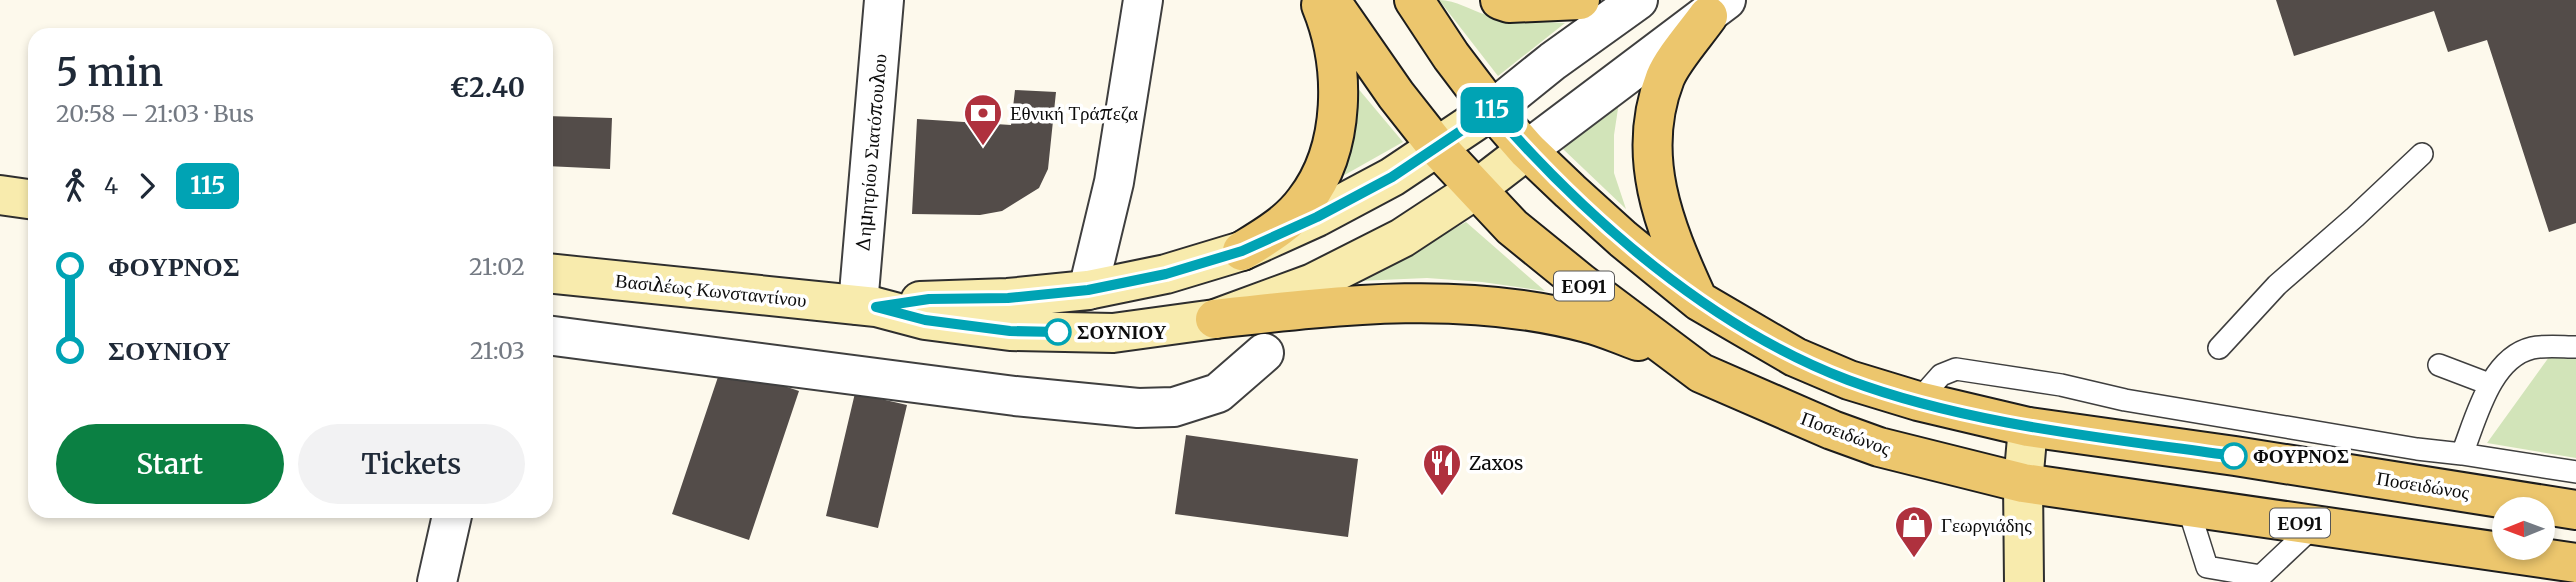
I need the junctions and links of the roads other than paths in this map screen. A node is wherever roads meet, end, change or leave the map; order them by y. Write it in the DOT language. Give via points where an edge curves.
graph roads {
  1 [pos="884,0"];
  2 [pos="1143,0"];
  3 [pos="1319,0"];
  4 [pos="1330,0"];
  5 [pos="1414,0"];
  6 [pos="1500,0"];
  7 [pos="1580,0"];
  8 [pos="1639,0"];
  9 [pos="1717,8"];
  10 [pos="1492,110"];
  11 [pos="1437,147"];
  12 [pos="1527,150"];
  13 [pos="2422,154"];
  14 [pos="1475,190"];
  15 [pos="0,195"];
  16 [pos="28,199"];
  17 [pos="1242,251"];
  18 [pos="553,274"];
  19 [pos="1088,290"];
  20 [pos="1699,301"];
  21 [pos="867,306"];
  22 [pos="1215,319"];
  23 [pos="553,336"];
  24 [pos="2576,347"];
  25 [pos="2219,348"];
  26 [pos="1264,353"];
  27 [pos="2439,365"];
  28 [pos="1701,373"];
  29 [pos="2489,384"];
  30 [pos="1918,401"];
  31 [pos="2028,427"];
  32 [pos="2462,454"];
  33 [pos="2576,472"];
  34 [pos="2023,483"];
  35 [pos="2188,507"];
  36 [pos="2576,510"];
  37 [pos="451,518"];
  38 [pos="2315,525"];
  39 [pos="2576,563"];
  40 [pos="437,582"];
  41 [pos="2024,582"];
  1 -- 21 [label="street, Δημητρίου Σιατόπουλου"];
  2 -- 19 [label="street" via="1114,182"];
  3 -- 17 [label="main road" via="1335,61 1338,110 1324,173 1304,203 1275,230"];
  4 -- 11 [label="main road, ΕΟ91"];
  5 -- 10 [label="main road, Ποσειδώνος"];
  6 -- 7 [label="main road"];
  8 -- 10 [label="street"];
  9 -- 12 [label="street"];
  9 -- 20 [label="main road" via="1665,77 1651,144 1658,198"];
  10 -- 11 [label="main road, Βασιλέως Κωνσταντίνου"];
  10 -- 12 [label="main road, Ποσειδώνος"];
  11 -- 14 [label="main road, ΕΟ91"];
  11 -- 17 [label="main road, Βασιλέως Κωνσταντίνου" via="1392,177"];
  12 -- 14 [label="main road, Βασιλέως Κωνσταντίνου"];
  12 -- 20 [label="main road, Ποσειδώνος" via="1623,239"];
  13 -- 25 [label="lane" via="2277,285"];
  14 -- 22 [label="main road, Βασιλέως Κωνσταντίνου" via="1424,225 1313,284"];
  14 -- 28 [label="main road, Ποσειδώνος / ΕΟ91" via="1580,283"];
  15 -- 16 [label="main road"];
  17 -- 19 [label="main road, Βασιλέως Κωνσταντίνου" via="1166,274"];
  18 -- 21 [label="main road, Βασιλέως Κωνσταντίνου"];
  19 -- 21 [label="main road, Βασιλέως Κωνσταντίνου"];
  20 -- 30 [label="main road, Ποσειδώνος" via="1795,357"];
  21 -- 22 [label="main road, Βασιλέως Κωνσταντίνου" via="925,320 1010,331 1113,334"];
  22 -- 28 [label="main road" via="1390,302 1457,303 1588,323 1639,341"];
  23 -- 26 [label="street" via="1138,408 1174,407 1218,393"];
  24 -- 29 [label="lane" via="2531,348 2504,365"];
  27 -- 29 [label="lane"];
  28 -- 34 [label="main road, Ποσειδώνος / ΕΟ91" via="1879,447"];
  29 -- 32 [label="lane"];
  30 -- 31 [label="main road, Ποσειδώνος"];
  30 -- 32 [label="lane" via="1941,375 1956,369"];
  31 -- 34 [label="main road"];
  31 -- 36 [label="main road, Ποσειδώνος"];
  32 -- 33 [label="lane"];
  34 -- 35 [label="main road, Ποσειδώνος / ΕΟ91"];
  34 -- 41 [label="main road"];
  35 -- 38 [label="main road, Ποσειδώνος / ΕΟ91"];
  35 -- 38 [label="lane" via="2207,567 2261,576"];
  37 -- 40 [label="street"];
  38 -- 39 [label="main road, Ποσειδώνος / ΕΟ91"];
}
